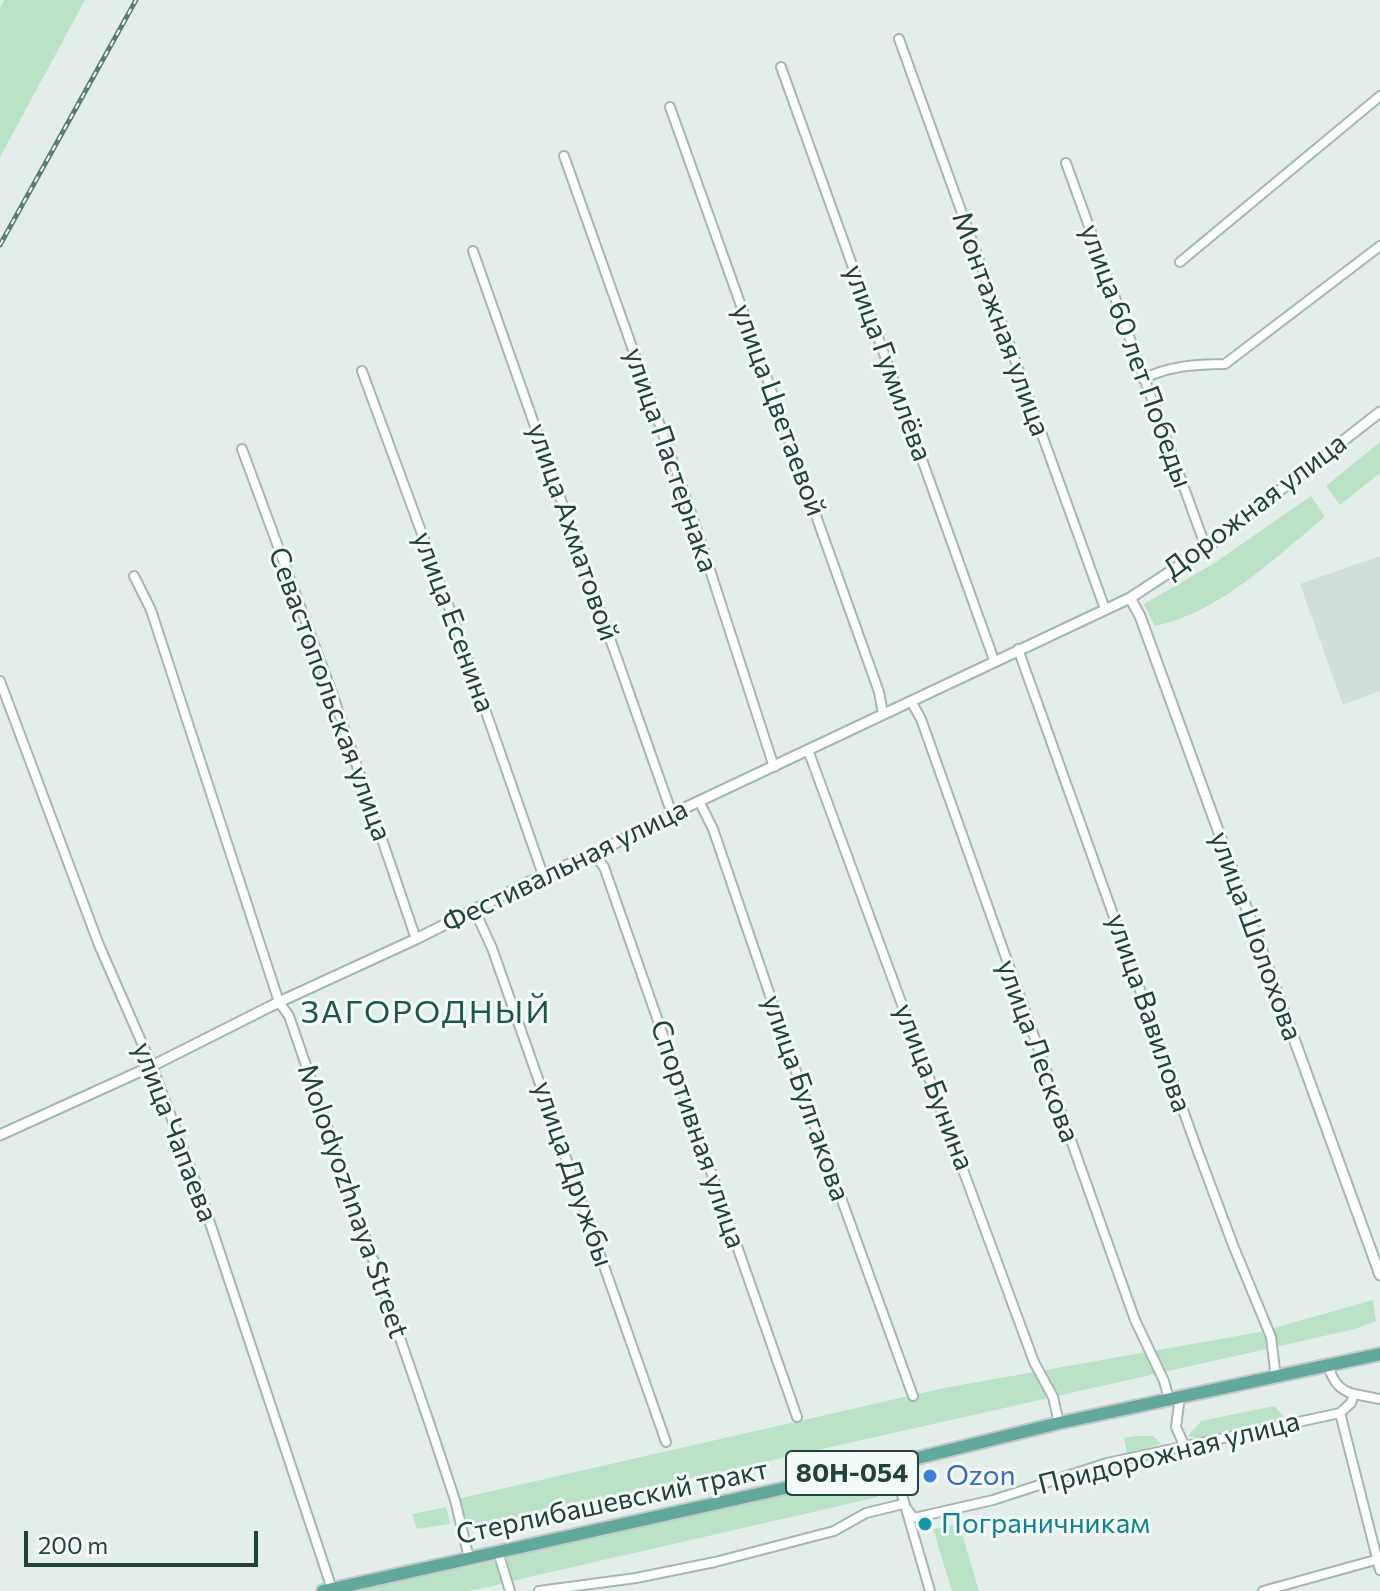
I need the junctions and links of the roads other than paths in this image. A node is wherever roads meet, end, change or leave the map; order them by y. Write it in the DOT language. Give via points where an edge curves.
graph roads {
  1 [pos="899,39"];
  2 [pos="781,67"];
  3 [pos="1380,96"];
  4 [pos="670,107"];
  5 [pos="564,156"];
  6 [pos="1066,163"];
  7 [pos="1380,246"];
  8 [pos="473,251"];
  9 [pos="1180,262"];
  10 [pos="362,371"];
  11 [pos="1143,379"];
  12 [pos="1380,412"];
  13 [pos="242,449"];
  14 [pos="1206,548"];
  15 [pos="134,576"];
  16 [pos="1130,598"];
  17 [pos="1105,609"];
  18 [pos="1018,649"];
  19 [pos="994,660"];
  20 [pos="0,681"];
  21 [pos="911,701"];
  22 [pos="883,714"];
  23 [pos="808,750"];
  24 [pos="774,767"];
  25 [pos="699,801"];
  26 [pos="672,814"];
  27 [pos="594,854"];
  28 [pos="543,875"];
  29 [pos="474,909"];
  30 [pos="416,939"];
  31 [pos="279,1002"];
  32 [pos="152,1066"];
  33 [pos="0,1135"];
  34 [pos="1380,1275"];
  35 [pos="1380,1354"];
  36 [pos="1328,1366"];
  37 [pos="1276,1378"];
  38 [pos="1354,1394"];
  39 [pos="913,1396"];
  40 [pos="1174,1398"];
  41 [pos="1380,1399"];
  42 [pos="1340,1413"];
  43 [pos="797,1417"];
  44 [pos="1059,1423"];
  45 [pos="666,1442"];
  46 [pos="1184,1445"];
  47 [pos="893,1464"];
  48 [pos="903,1504"];
  49 [pos="498,1552"];
  50 [pos="469,1558"];
  51 [pos="1378,1559"];
  52 [pos="1380,1570"];
  53 [pos="328,1590"];
  54 [pos="510,1591"];
  55 [pos="539,1591"];
  56 [pos="930,1591"];
  57 [pos="1263,1591"];
  1 -- 17 [label="street, Монтажная улица"];
  2 -- 19 [label="street, улица Гумилёва"];
  3 -- 9 [label="street"];
  4 -- 22 [label="street, улица Цветаевой"];
  5 -- 24 [label="street, улица Пастернака" via="696,527"];
  6 -- 11 [label="street, улица 60 лет Победы"];
  7 -- 11 [label="street" via="1225,364 1194,364"];
  8 -- 26 [label="street, улица Ахматовой"];
  10 -- 28 [label="street, улица Есенина"];
  11 -- 14 [label="street, улица 60 лет Победы"];
  12 -- 14 [label="street, Дорожная улица"];
  13 -- 30 [label="street, Севастопольская улица"];
  14 -- 16 [label="street, Дорожная улица"];
  15 -- 31 [label="street, Molodyozhnaya Street" via="151,610"];
  16 -- 17 [label="street, Фестивальная улица"];
  16 -- 34 [label="street, улица Шолохова"];
  17 -- 18 [label="street, Фестивальная улица"];
  18 -- 19 [label="street, Фестивальная улица"];
  18 -- 37 [label="street, улица Вавилова" via="1197,1149 1271,1337"];
  19 -- 21 [label="street, Фестивальная улица"];
  20 -- 32 [label="street, улица Чапаева" via="99,945"];
  21 -- 22 [label="street, Фестивальная улица"];
  21 -- 40 [label="street, улица Лескова" via="1135,1320"];
  22 -- 23 [label="street, Фестивальная улица"];
  23 -- 24 [label="street, Фестивальная улица"];
  23 -- 44 [label="street, улица Бунина"];
  24 -- 25 [label="street, Фестивальная улица"];
  25 -- 26 [label="street, Фестивальная улица"];
  25 -- 39 [label="street, улица Булгакова"];
  26 -- 27 [label="street, Фестивальная улица"];
  27 -- 28 [label="street, Фестивальная улица"];
  27 -- 43 [label="street, Спортивная улица" via="604,867"];
  28 -- 29 [label="street, Фестивальная улица"];
  29 -- 30 [label="street, Фестивальная улица"];
  29 -- 45 [label="street, улица Дружбы"];
  30 -- 31 [label="street, Фестивальная улица"];
  31 -- 32 [label="street, Фестивальная улица"];
  31 -- 50 [label="street, Molodyozhnaya Street" via="289,1016 430,1425"];
  32 -- 33 [label="street, Фестивальная улица"];
  32 -- 53 [label="street, улица Чапаева" via="202,1199"];
  35 -- 36 [label="main road, Стерлибашевский тракт / 80Н-054"];
  36 -- 37 [label="main road, Стерлибашевский тракт / 80Н-054"];
  36 -- 38 [label="street" via="1333,1381"];
  37 -- 40 [label="main road, Стерлибашевский тракт / 80Н-054"];
  38 -- 41 [label="street"];
  38 -- 42 [label="street, Придорожная улица"];
  40 -- 44 [label="main road, Стерлибашевский тракт / 80Н-054"];
  40 -- 46 [label="street" via="1176,1427"];
  42 -- 46 [label="street, Придорожная улица"];
  42 -- 51 [label="street"];
  44 -- 47 [label="main road, Стерлибашевский тракт / 80Н-054"];
  46 -- 48 [label="street, Придорожная улица" via="914,1518"];
  47 -- 48 [label="street"];
  47 -- 49 [label="main road, Стерлибашевский тракт / 80Н-054"];
  48 -- 55 [label="street, Придорожная улица" via="866,1513 834,1531 715,1562"];
  48 -- 56 [label="street"];
  49 -- 50 [label="main road, Стерлибашевский тракт / 80Н-054"];
  49 -- 54 [label="street"];
  50 -- 53 [label="main road, Стерлибашевский тракт / 80Н-054"];
  51 -- 52 [label="street"];
  51 -- 57 [label="street"];
}
